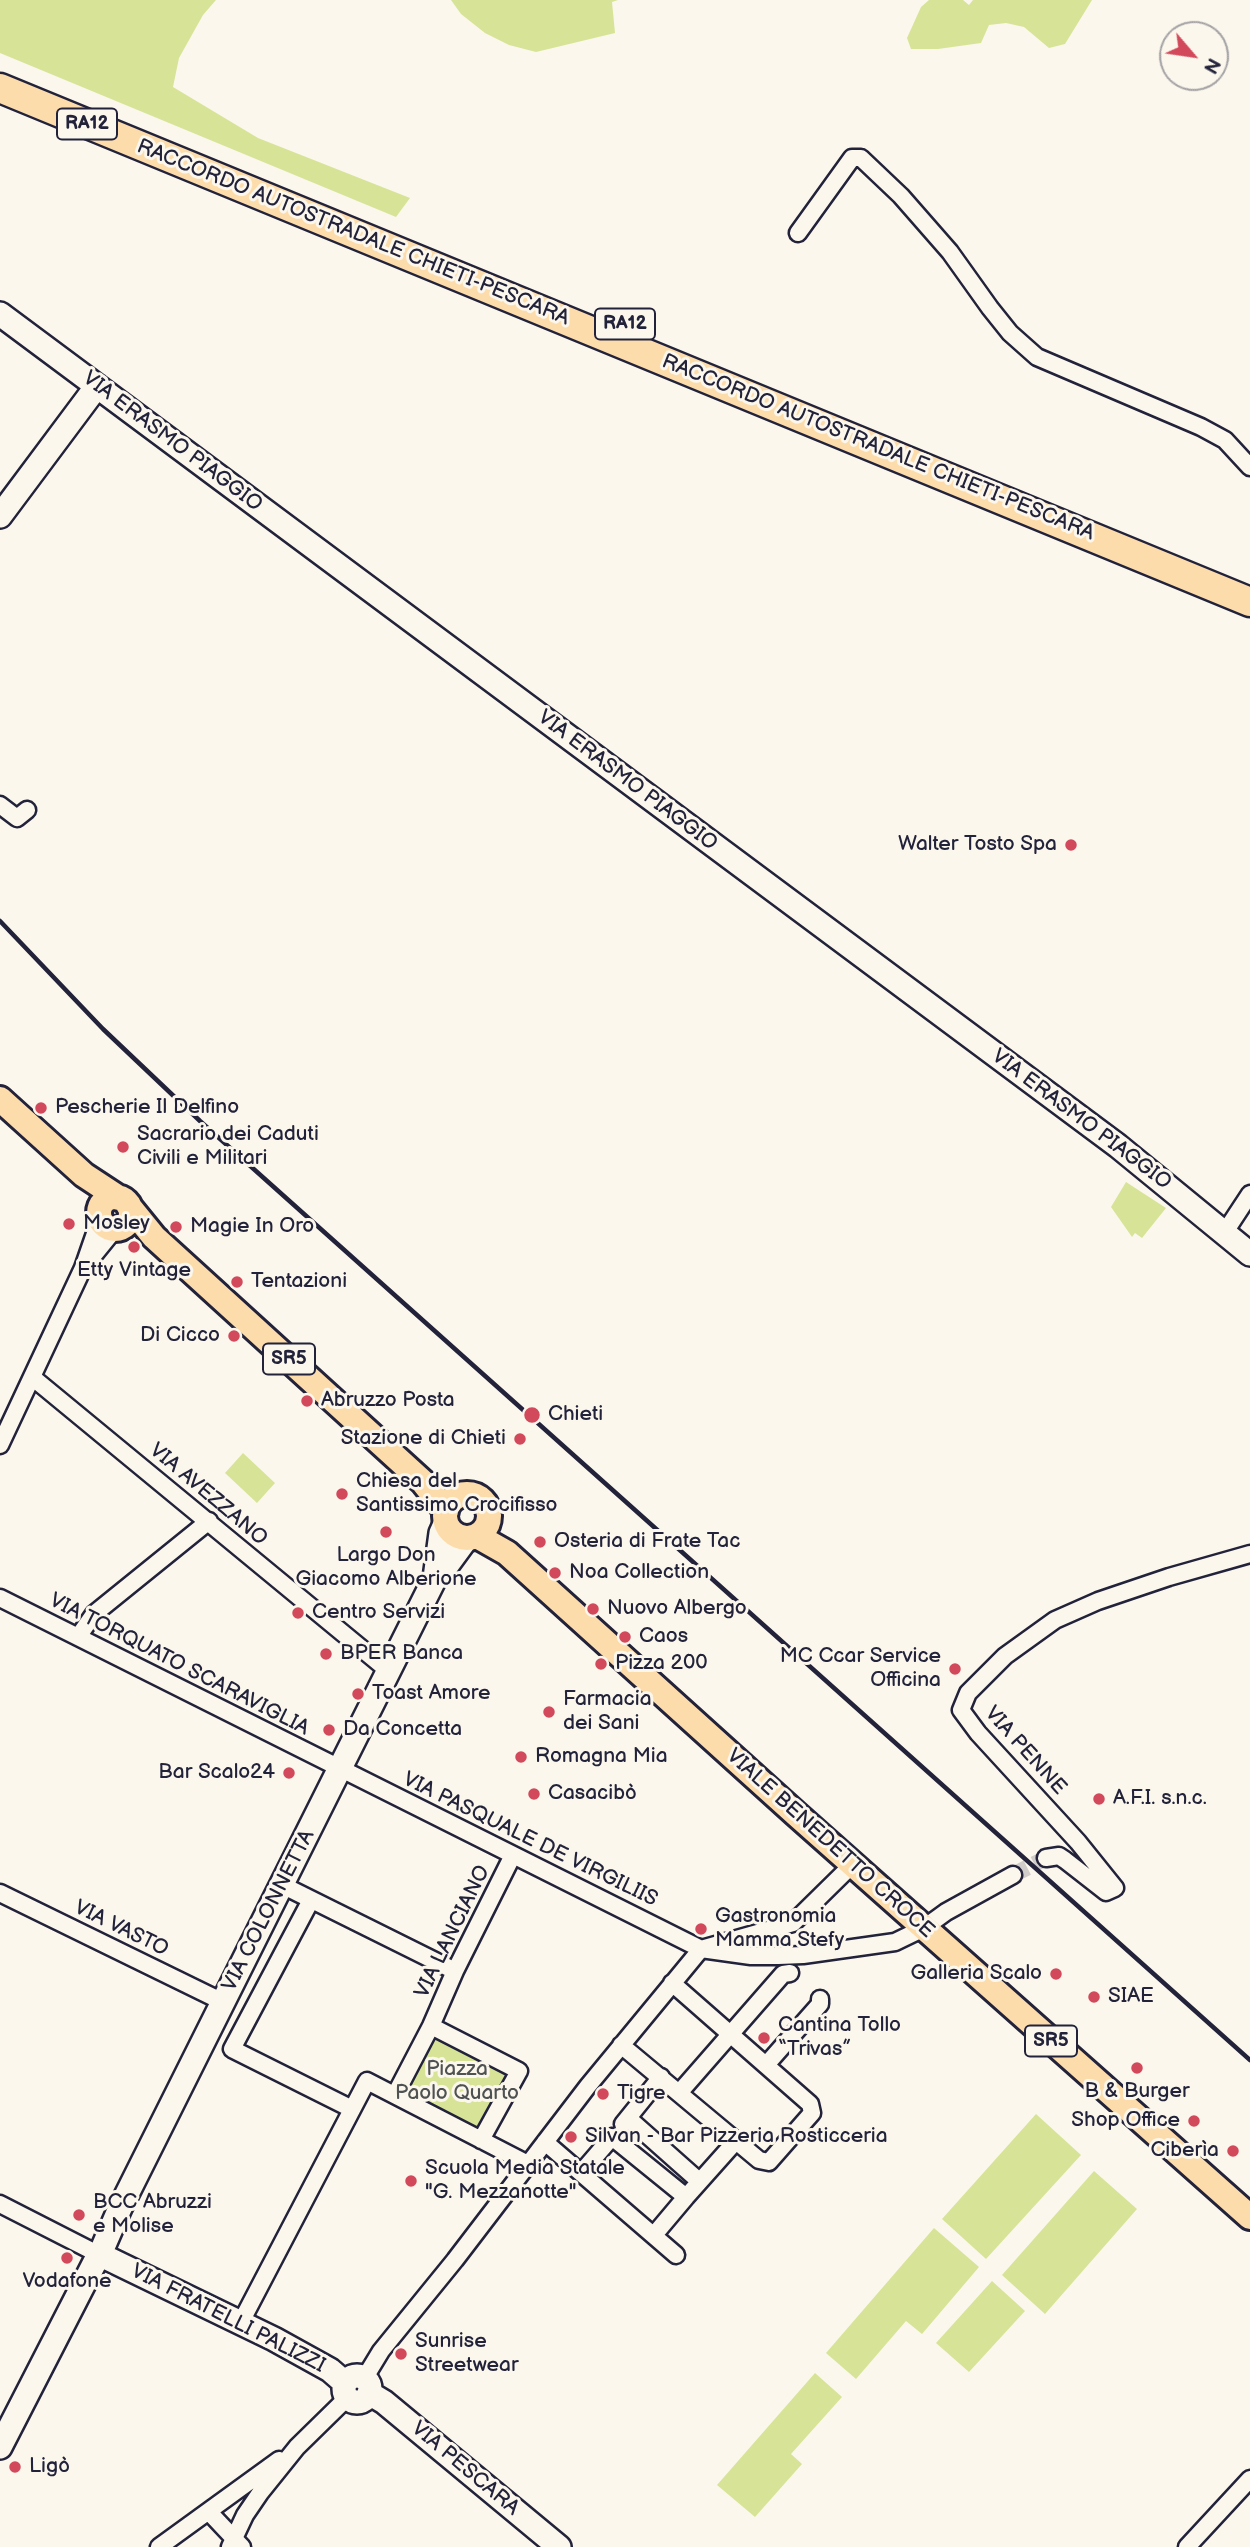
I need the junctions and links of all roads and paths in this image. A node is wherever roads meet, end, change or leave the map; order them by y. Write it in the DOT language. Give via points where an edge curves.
graph roads {
  1 [pos="0,68"];
  2 [pos="0,88"];
  3 [pos="798,233"];
  4 [pos="0,314"];
  5 [pos="97,386"];
  6 [pos="1250,467"];
  7 [pos="0,516"];
  8 [pos="1250,582"];
  9 [pos="1250,602"];
  10 [pos="0,805"];
  11 [pos="27,810"];
  12 [pos="0,1099"];
  13 [pos="1250,1194"];
  14 [pos="115,1214"];
  15 [pos="1225,1232"];
  16 [pos="1250,1254"];
  17 [pos="32,1377"];
  18 [pos="0,1445"];
  19 [pos="453,1506"];
  20 [pos="209,1521"];
  21 [pos="480,1529"];
  22 [pos="1250,1554"];
  23 [pos="435,1578"];
  24 [pos="0,1598"];
  25 [pos="78,1637"];
  26 [pos="390,1672"];
  27 [pos="340,1769"];
  28 [pos="513,1855"];
  29 [pos="1046,1858"];
  30 [pos="853,1864"];
  31 [pos="1013,1875"];
  32 [pos="282,1885"];
  33 [pos="0,1893"];
  34 [pos="311,1900"];
  35 [pos="924,1928"];
  36 [pos="701,1948"];
  37 [pos="455,1971"];
  38 [pos="790,1973"];
  39 [pos="672,1983"];
  40 [pos="820,1999"];
  41 [pos="223,2002"];
  42 [pos="431,2026"];
  43 [pos="730,2035"];
  44 [pos="621,2045"];
  45 [pos="766,2065"];
  46 [pos="661,2077"];
  47 [pos="679,2093"];
  48 [pos="395,2095"];
  49 [pos="352,2109"];
  50 [pos="628,2118"];
  51 [pos="612,2137"];
  52 [pos="481,2140"];
  53 [pos="545,2142"];
  54 [pos="735,2142"];
  55 [pos="528,2164"];
  56 [pos="581,2173"];
  57 [pos="699,2181"];
  58 [pos="686,2197"];
  59 [pos="0,2204"];
  60 [pos="1250,2217"];
  61 [pos="654,2235"];
  62 [pos="100,2254"];
  63 [pos="676,2255"];
  64 [pos="241,2322"];
  65 [pos="356,2388"];
  66 [pos="0,2447"];
  67 [pos="297,2447"];
  68 [pos="1250,2479"];
  69 [pos="209,2512"];
  70 [pos="235,2544"];
  71 [pos="159,2547"];
  72 [pos="559,2547"];
  73 [pos="1186,2547"];
  1 -- 8 [label="highway, RACCORDO AUTOSTRADALE CHIETI-PESCARA / RA12"];
  2 -- 9 [label="highway, RACCORDO AUTOSTRADALE CHIETI-PESCARA / RA12"];
  3 -- 6 [label="street" via="852,158 861,158 909,205 996,316 1037,357 1201,427 1225,440"];
  4 -- 5 [label="street, VIA ERASMO PIAGGIO"];
  5 -- 7 [label="street"];
  5 -- 15 [label="street, VIA ERASMO PIAGGIO" via="1118,1146"];
  10 -- 11 [label="street" via="17,818"];
  12 -- 14 [label="main road, SR5" via="84,1175"];
  13 -- 15 [label="street"];
  14 -- 17 [label="street" via="83,1268"];
  14 -- 19 [label="main road, SR5" via="154,1237"];
  15 -- 16 [label="street, VIA ERASMO PIAGGIO"];
  17 -- 18 [label="street"];
  17 -- 20 [label="street, VIA AVEZZANO"];
  19 -- 21 [label="main road, SR5" via="456,1535"];
  19 -- 21 [label="main road, SR5" via="472,1495 481,1500 487,1508"];
  19 -- 23 [label="street" via="441,1533"];
  20 -- 25 [label="street" via="94,1614"];
  20 -- 26 [label="street, VIA AVEZZANO"];
  21 -- 23 [label="street"];
  21 -- 30 [label="main road, VIALE BENEDETTO CROCE / SR5"];
  22 -- 29 [label="street, VIA PENNE" via="1168,1577 1055,1620 1005,1656 968,1693 961,1710 978,1733 1115,1888 1106,1892 1059,1856"];
  23 -- 26 [label="street, VIA COLONNETTA"];
  24 -- 25 [label="street, VIA TORQUATO SCARAVIGLIA"];
  25 -- 27 [label="street, VIA TORQUATO SCARAVIGLIA"];
  26 -- 27 [label="street, VIA COLONNETTA"];
  27 -- 28 [label="street, VIA PASQUALE DE VIRGILIIS"];
  27 -- 32 [label="street, VIA COLONNETTA"];
  28 -- 36 [label="street, VIA PASQUALE DE VIRGILIIS"];
  28 -- 37 [label="street, VIA LANCIANO"];
  30 -- 35 [label="main road, VIALE BENEDETTO CROCE / SR5"];
  30 -- 36 [label="street" via="793,1923"];
  31 -- 35 [label="street"];
  32 -- 34 [label="street"];
  32 -- 41 [label="street, VIA COLONNETTA"];
  33 -- 41 [label="street, VIA VASTO"];
  34 -- 37 [label="street"];
  34 -- 49 [label="street" via="232,2049"];
  35 -- 36 [label="street, VIA PASQUALE DE VIRGILIIS" via="895,1942 803,1955 751,1956"];
  35 -- 60 [label="main road, VIALE BENEDETTO CROCE / SR5"];
  36 -- 39 [label="street"];
  37 -- 42 [label="street, VIA LANCIANO"];
  38 -- 43 [label="street" via="783,1975"];
  39 -- 43 [label="street"];
  39 -- 44 [label="street"];
  40 -- 45 [label="street"];
  41 -- 62 [label="street, VIA COLONNETTA"];
  42 -- 48 [label="street"];
  42 -- 52 [label="street" via="519,2071"];
  43 -- 45 [label="street"];
  43 -- 47 [label="street"];
  44 -- 46 [label="street"];
  44 -- 53 [label="street"];
  45 -- 54 [label="street" via="810,2104 812,2113 769,2162"];
  46 -- 47 [label="street"];
  46 -- 50 [label="street"];
  47 -- 54 [label="street"];
  48 -- 49 [label="street" via="367,2081"];
  48 -- 52 [label="street"];
  49 -- 64 [label="street"];
  50 -- 51 [label="street"];
  50 -- 57 [label="street"];
  51 -- 56 [label="street"];
  51 -- 58 [label="street"];
  52 -- 55 [label="street"];
  53 -- 55 [label="street"];
  53 -- 56 [label="street"];
  54 -- 57 [label="street"];
  55 -- 65 [label="street"];
  56 -- 61 [label="street"];
  57 -- 58 [label="street"];
  58 -- 61 [label="street"];
  59 -- 62 [label="street"];
  61 -- 63 [label="street"];
  62 -- 64 [label="street, VIA FRATELLI PALIZZI"];
  62 -- 66 [label="street, VIA COLONNETTA"];
  64 -- 65 [label="street, VIA FRATELLI PALIZZI"];
  65 -- 67 [label="street"];
  65 -- 72 [label="street, VIA PESCARA" via="384,2402"];
  67 -- 69 [label="street"];
  67 -- 70 [label="street" via="245,2515"];
  68 -- 73 [label="street"];
  69 -- 70 [label="street"];
  69 -- 71 [label="street"];
}
